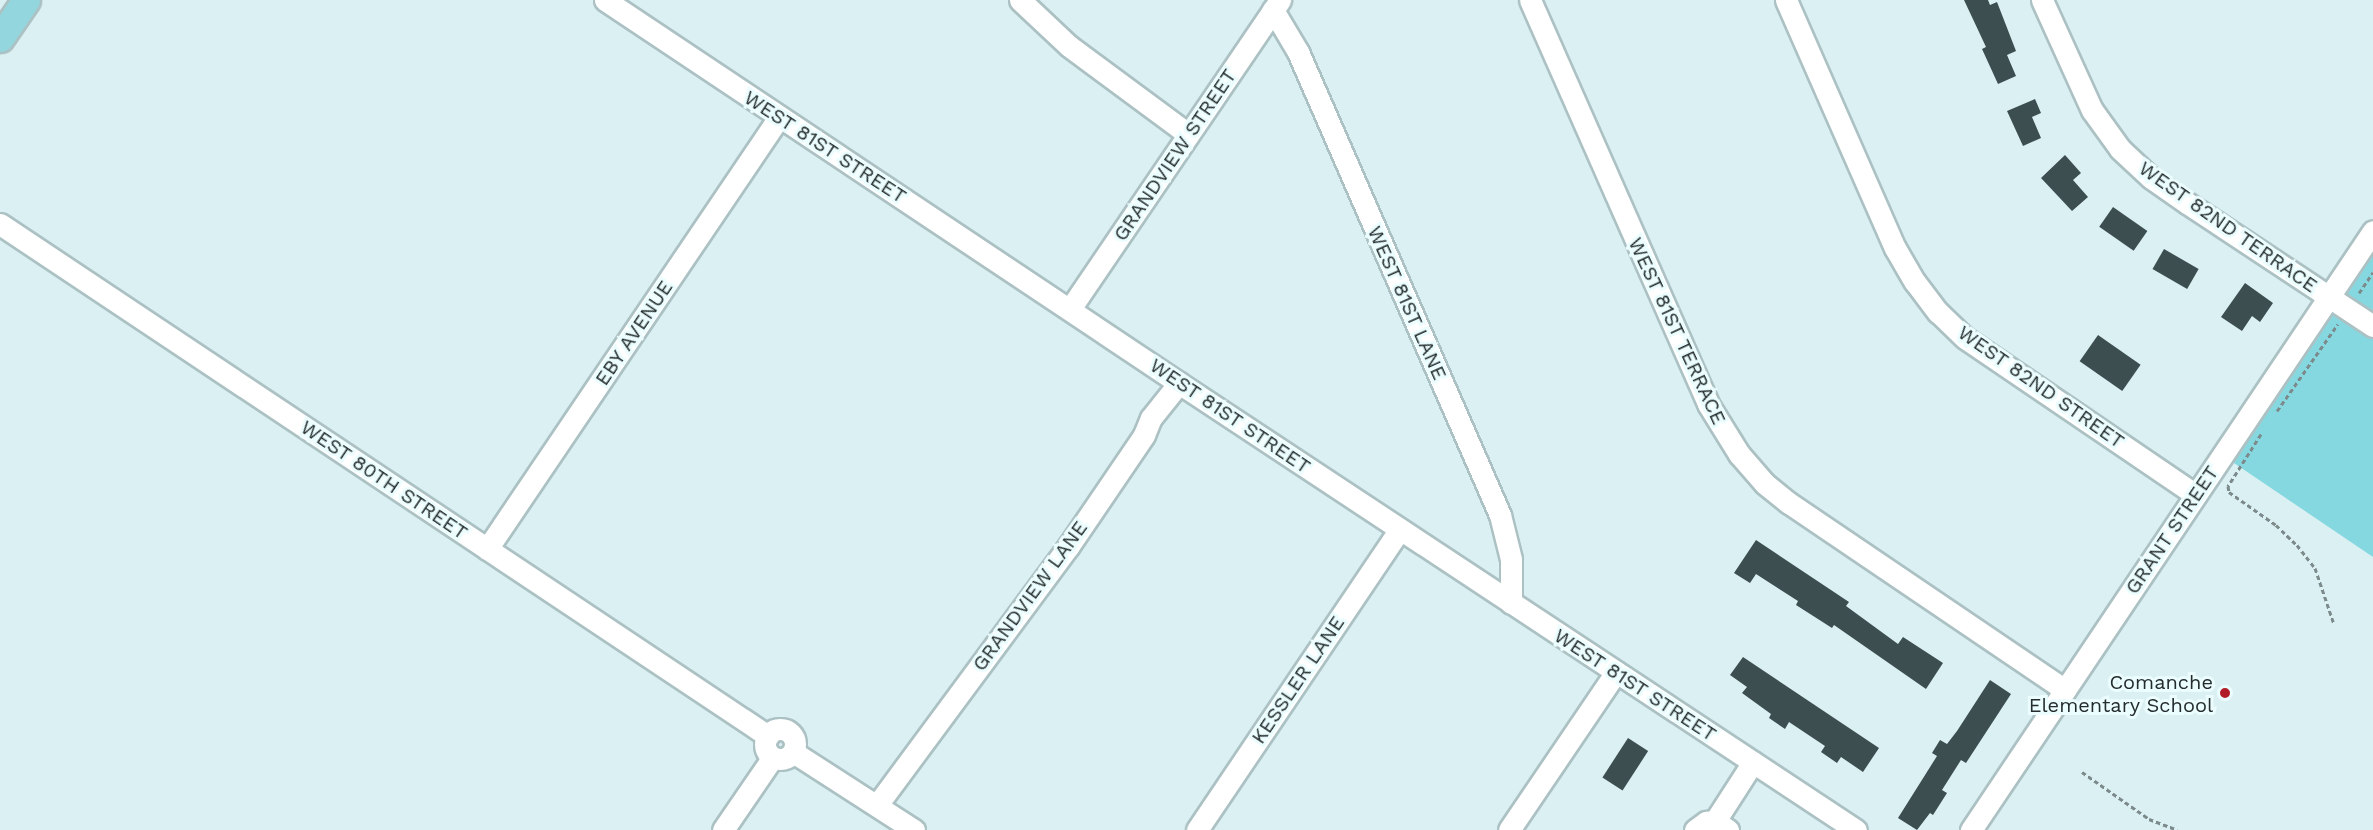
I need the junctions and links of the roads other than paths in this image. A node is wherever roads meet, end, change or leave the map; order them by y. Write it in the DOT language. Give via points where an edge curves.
graph roads {
  1 [pos="26,0"];
  2 [pos="605,0"];
  3 [pos="1020,0"];
  4 [pos="1530,0"];
  5 [pos="1786,0"];
  6 [pos="2042,0"];
  7 [pos="1277,5"];
  8 [pos="0,38"];
  9 [pos="779,117"];
  10 [pos="1188,134"];
  11 [pos="0,224"];
  12 [pos="2373,231"];
  13 [pos="2329,297"];
  14 [pos="1070,309"];
  15 [pos="2373,326"];
  16 [pos="1179,384"];
  17 [pos="2196,495"];
  18 [pos="1399,530"];
  19 [pos="487,549"];
  20 [pos="1511,603"];
  21 [pos="1616,672"];
  22 [pos="2065,690"];
  23 [pos="783,755"];
  24 [pos="1753,762"];
  25 [pos="877,805"];
  26 [pos="1722,826"];
  27 [pos="723,830"];
  28 [pos="914,830"];
  29 [pos="1197,830"];
  30 [pos="1509,830"];
  31 [pos="1695,830"];
  32 [pos="1856,830"];
  33 [pos="1971,830"];
  1 -- 8 [label="main road"];
  2 -- 9 [label="street, WEST 81ST STREET"];
  3 -- 10 [label="street" via="1069,46"];
  4 -- 22 [label="street, WEST 81ST TERRACE" via="1708,404 1739,454 1789,504"];
  5 -- 17 [label="street, WEST 82ND STREET" via="1895,248 1938,312 1965,338"];
  6 -- 13 [label="street, WEST 82ND TERRACE" via="2092,110 2120,149 2177,196"];
  7 -- 10 [label="street, GRANDVIEW STREET"];
  7 -- 20 [label="street, WEST 81ST LANE" via="1500,514 1511,559"];
  9 -- 14 [label="street, WEST 81ST STREET"];
  9 -- 19 [label="street, EBY AVENUE"];
  10 -- 14 [label="street, GRANDVIEW STREET"];
  11 -- 19 [label="street, WEST 80TH STREET"];
  12 -- 13 [label="street, GRANT STREET"];
  13 -- 15 [label="street, WEST 82ND TERRACE"];
  13 -- 17 [label="street, GRANT STREET"];
  14 -- 16 [label="street, WEST 81ST STREET"];
  16 -- 18 [label="street, WEST 81ST STREET"];
  16 -- 25 [label="street, GRANDVIEW LANE" via="1151,418 1144,435 1068,547"];
  17 -- 22 [label="street, GRANT STREET"];
  18 -- 20 [label="street, WEST 81ST STREET"];
  18 -- 29 [label="street, KESSLER LANE"];
  19 -- 23 [label="street, WEST 80TH STREET" via="768,736 765,745"];
  20 -- 21 [label="street, WEST 81ST STREET"];
  21 -- 24 [label="street, WEST 81ST STREET"];
  21 -- 30 [label="street"];
  22 -- 33 [label="street, GRANT STREET"];
  23 -- 25 [label="street"];
  23 -- 27 [label="street"];
  24 -- 26 [label="street"];
  24 -- 32 [label="street, WEST 81ST STREET"];
  25 -- 28 [label="street"];
  26 -- 31 [label="street" via="1706,822"];
}
